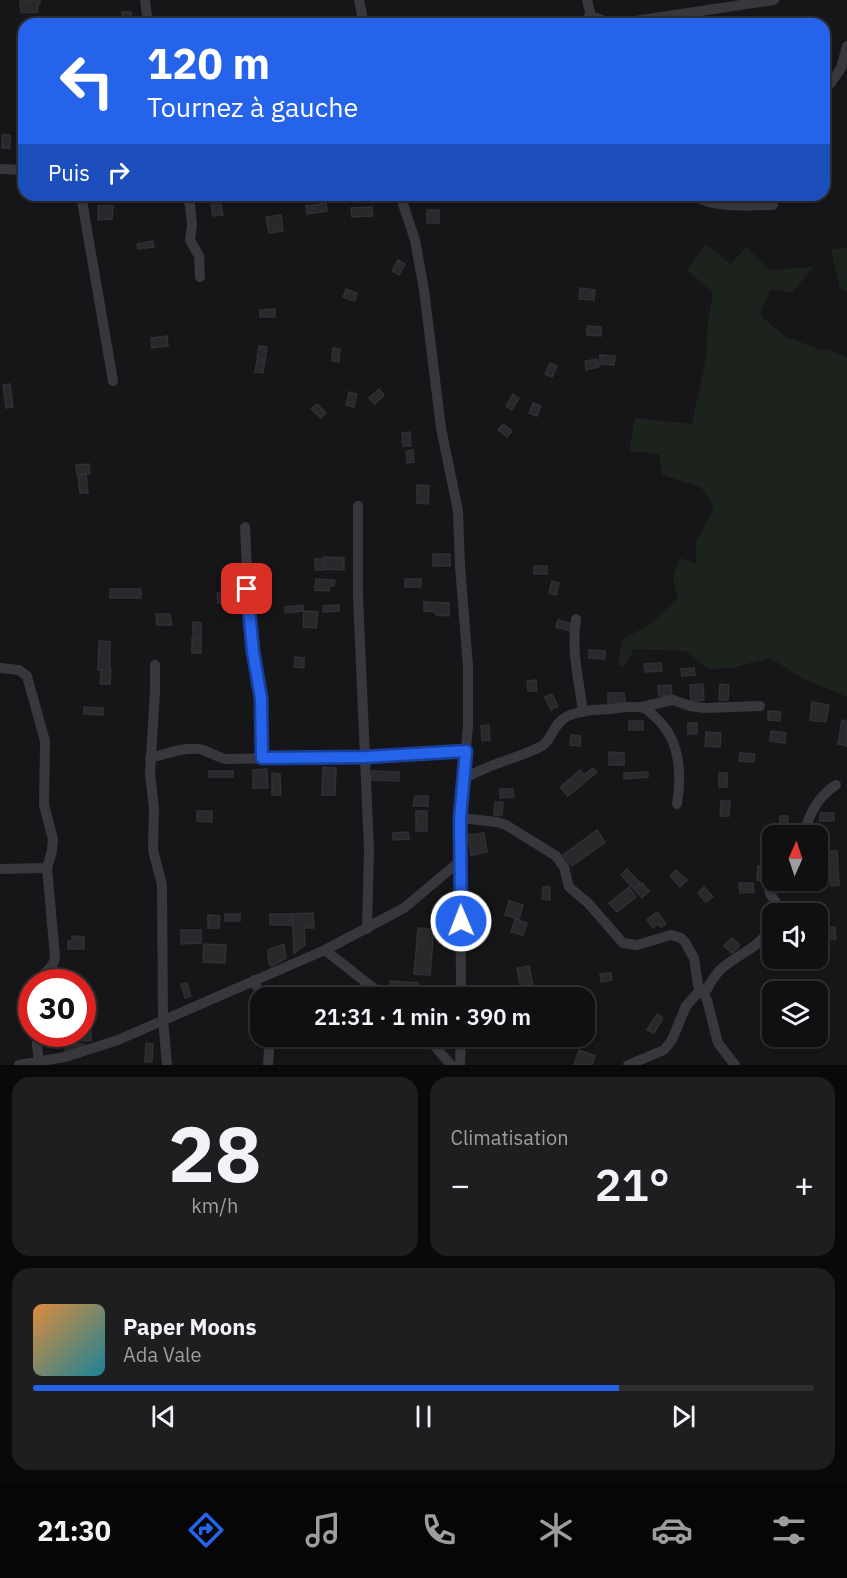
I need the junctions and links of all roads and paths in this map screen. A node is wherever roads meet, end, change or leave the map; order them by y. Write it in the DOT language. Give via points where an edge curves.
graph roads {
  1 [pos="145,0"];
  2 [pos="359,0"];
  3 [pos="588,0"];
  4 [pos="774,0"];
  5 [pos="591,16"];
  6 [pos="147,18"];
  7 [pos="363,18"];
  8 [pos="588,18"];
  9 [pos="597,18"];
  10 [pos="654,18"];
  11 [pos="847,46"];
  12 [pos="831,83"];
  13 [pos="0,169"];
  14 [pos="18,170"];
  15 [pos="82,201"];
  16 [pos="188,201"];
  17 [pos="402,201"];
  18 [pos="705,201"];
  19 [pos="772,205"];
  20 [pos="200,278"];
  21 [pos="113,381"];
  22 [pos="358,506"];
  23 [pos="245,527"];
  24 [pos="576,619"];
  25 [pos="155,665"];
  26 [pos="0,668"];
  27 [pos="760,706"];
  28 [pos="640,707"];
  29 [pos="584,712"];
  30 [pos="466,751"];
  31 [pos="365,757"];
  32 [pos="150,758"];
  33 [pos="262,758"];
  34 [pos="464,779"];
  35 [pos="836,785"];
  36 [pos="677,804"];
  37 [pos="460,818"];
  38 [pos="807,825"];
  39 [pos="460,861"];
  40 [pos="47,868"];
  41 [pos="0,869"];
  42 [pos="367,929"];
  43 [pos="762,940"];
  44 [pos="325,950"];
  45 [pos="48,969"];
  46 [pos="254,980"];
  47 [pos="257,987"];
  48 [pos="372,987"];
  49 [pos="461,987"];
  50 [pos="702,992"];
  51 [pos="164,1019"];
  52 [pos="37,1047"];
  53 [pos="269,1047"];
  54 [pos="435,1047"];
  55 [pos="461,1047"];
  56 [pos="39,1064"];
  57 [pos="19,1065"];
  58 [pos="167,1065"];
  59 [pos="268,1065"];
  60 [pos="451,1065"];
  61 [pos="460,1065"];
  62 [pos="627,1065"];
  63 [pos="735,1065"];
  1 -- 6 [label="street"];
  2 -- 7 [label="street"];
  3 -- 5 [label="street"];
  4 -- 10 [label="street"];
  5 -- 8 [label="street"];
  5 -- 9 [label="street"];
  11 -- 12 [label="street" via="842,68"];
  13 -- 14 [label="street"];
  15 -- 21 [label="street"];
  16 -- 20 [label="street" via="190,240 200,256"];
  17 -- 30 [label="street" via="415,240 441,428 458,511 468,666"];
  18 -- 19 [label="street"];
  22 -- 31 [label="street"];
  23 -- 33 [label="street" via="249,610 261,698"];
  24 -- 29 [label="street" via="574,663"];
  25 -- 32 [label="street"];
  26 -- 40 [label="street" via="19,670 27,676 44,736 44,806 53,838"];
  27 -- 28 [label="street" via="705,708 673,700"];
  28 -- 29 [label="street"];
  28 -- 36 [label="street" via="659,720 674,745 680,772"];
  29 -- 34 [label="street" via="563,719 541,747 480,768"];
  30 -- 31 [label="street"];
  30 -- 34 [label="street"];
  31 -- 33 [label="street"];
  31 -- 42 [label="street"];
  32 -- 33 [label="street" via="201,749 226,759"];
  32 -- 51 [label="street" via="153,850 162,885"];
  34 -- 37 [label="street"];
  35 -- 38 [label="street" via="815,806"];
  37 -- 39 [label="street"];
  37 -- 50 [label="street" via="506,825 556,856 564,867 568,887 588,903 623,943 636,945 670,935 681,938 694,958"];
  39 -- 42 [label="street" via="404,908"];
  39 -- 49 [label="street"];
  40 -- 41 [label="street"];
  40 -- 45 [label="street" via="55,960"];
  42 -- 44 [label="street"];
  43 -- 50 [label="street" via="720,971"];
  44 -- 46 [label="street"];
  44 -- 48 [label="street"];
  46 -- 47 [label="street"];
  46 -- 51 [label="street"];
  50 -- 62 [label="street" via="686,1006 664,1050"];
  50 -- 63 [label="street" via="718,1043"];
  51 -- 56 [label="street" via="93,1049"];
  51 -- 58 [label="street"];
  52 -- 56 [label="street"];
  53 -- 59 [label="street"];
  54 -- 60 [label="street"];
  55 -- 61 [label="street"];
  56 -- 57 [label="street"];
}
